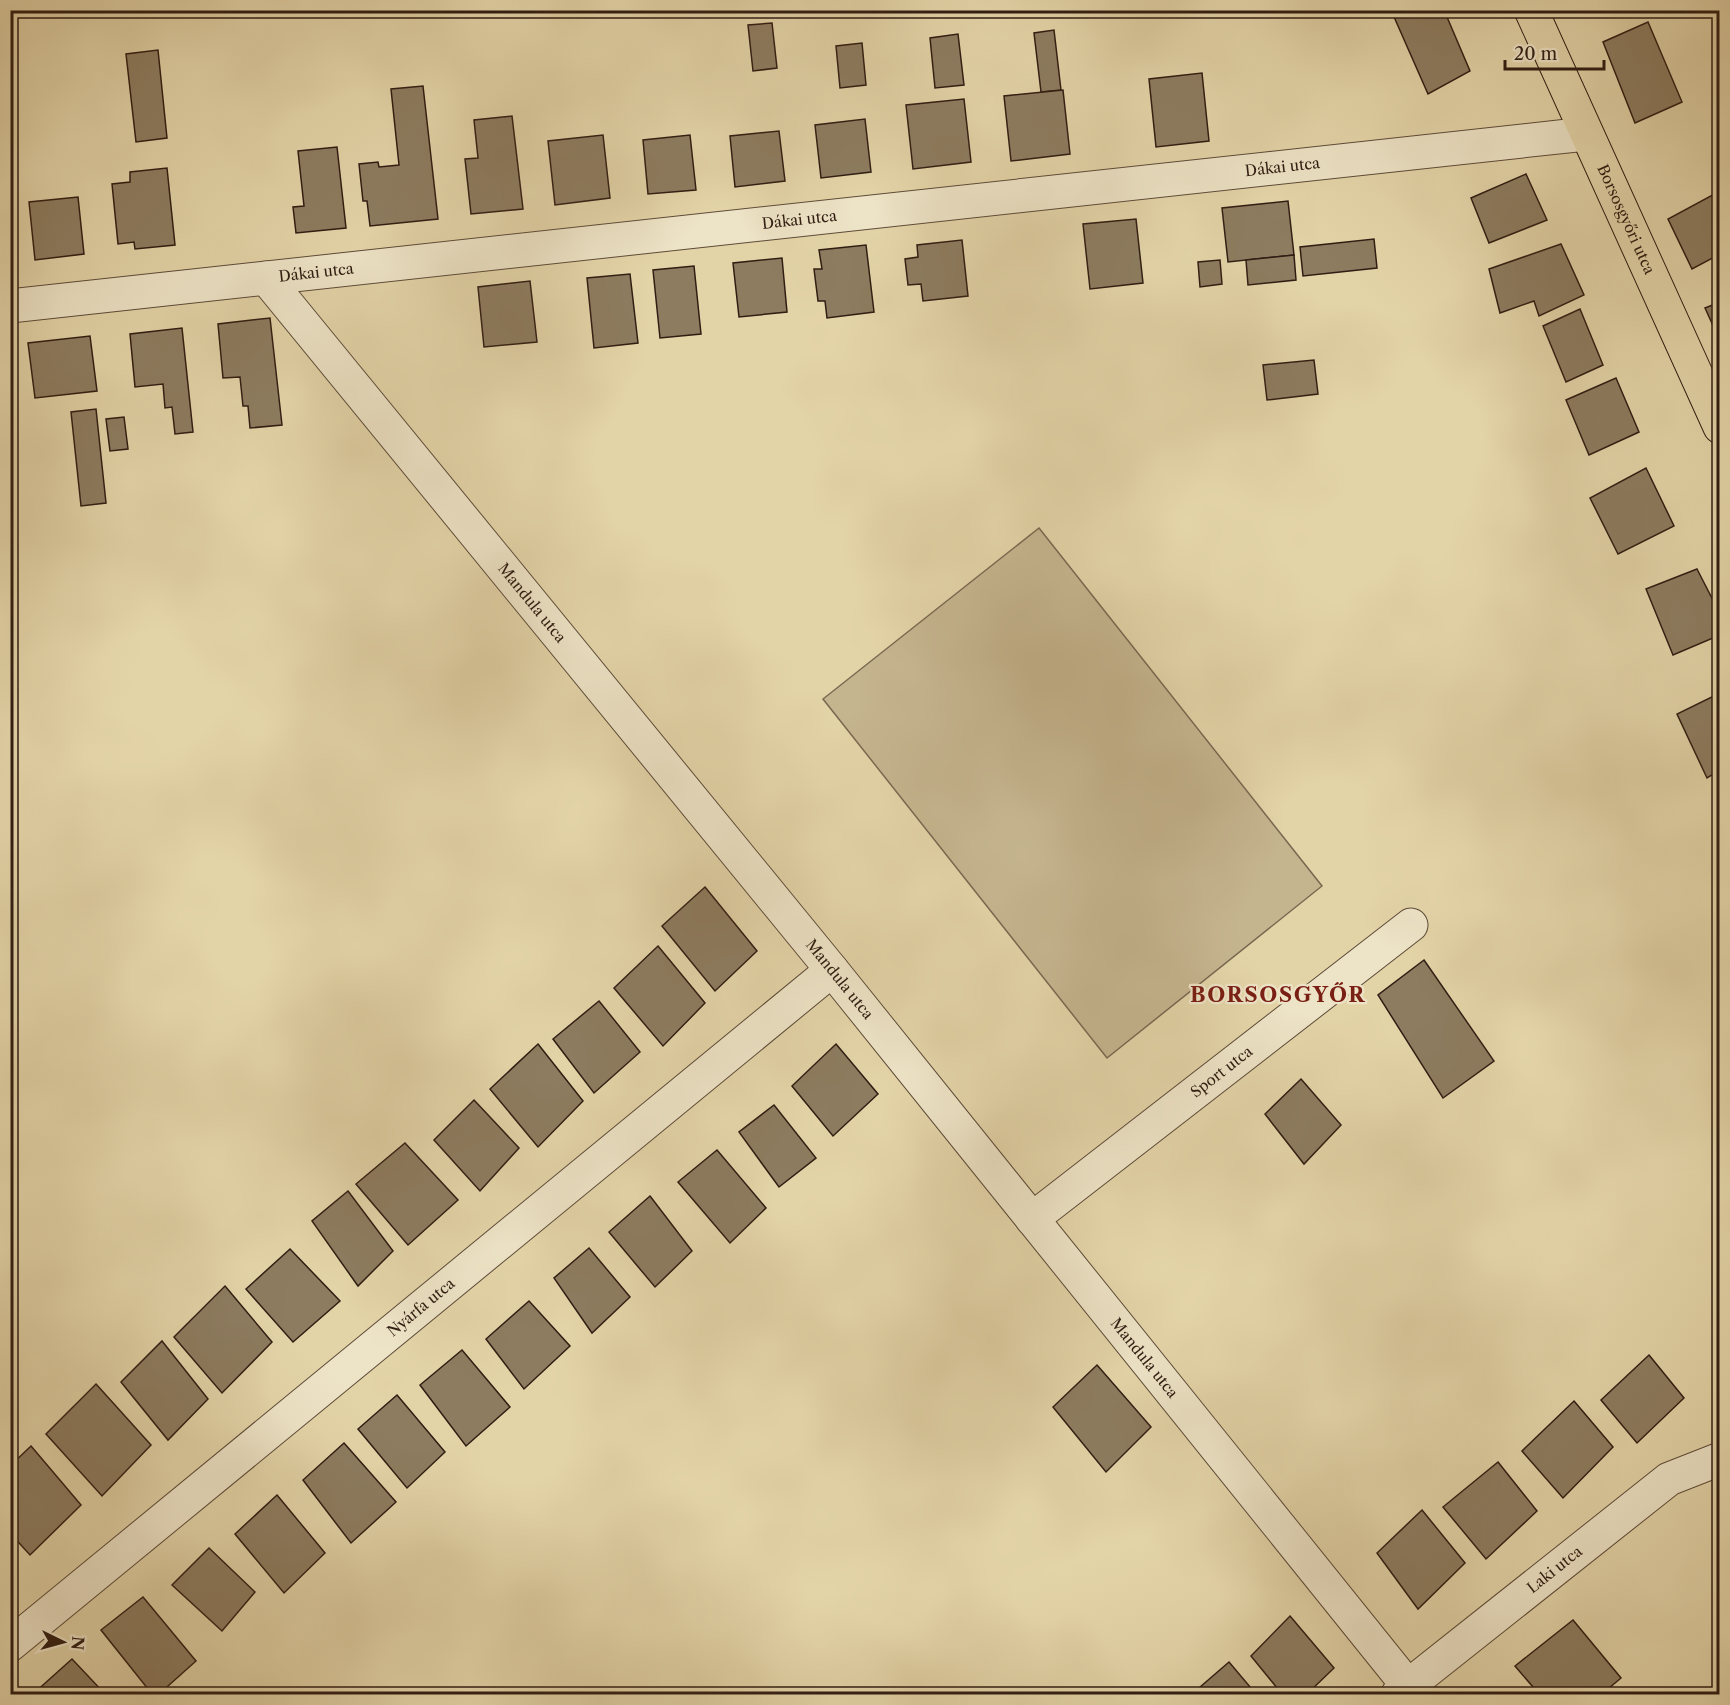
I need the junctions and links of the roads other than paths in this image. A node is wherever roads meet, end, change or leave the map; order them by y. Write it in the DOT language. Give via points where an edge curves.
graph roads {
  1 [pos="1531,10"];
  2 [pos="1586,135"];
  3 [pos="266,278"];
  4 [pos="10,306"];
  5 [pos="1719,427"];
  6 [pos="1412,925"];
  7 [pos="832,970"];
  8 [pos="1032,1219"];
  9 [pos="1719,1459"];
  10 [pos="10,1645"];
  11 [pos="1403,1690"];
  1 -- 2 [label="main road, Borsosgyőri utca"];
  2 -- 3 [label="street, Dákai utca"];
  2 -- 5 [label="main road, Borsosgyőri utca"];
  3 -- 4 [label="street, Dákai utca"];
  3 -- 7 [label="street, Mandula utca"];
  6 -- 8 [label="street, Sport utca"];
  7 -- 8 [label="street, Mandula utca"];
  7 -- 10 [label="street, Nyárfa utca"];
  8 -- 11 [label="street, Mandula utca"];
  9 -- 11 [label="street, Laki utca" via="1669,1479"];
}
